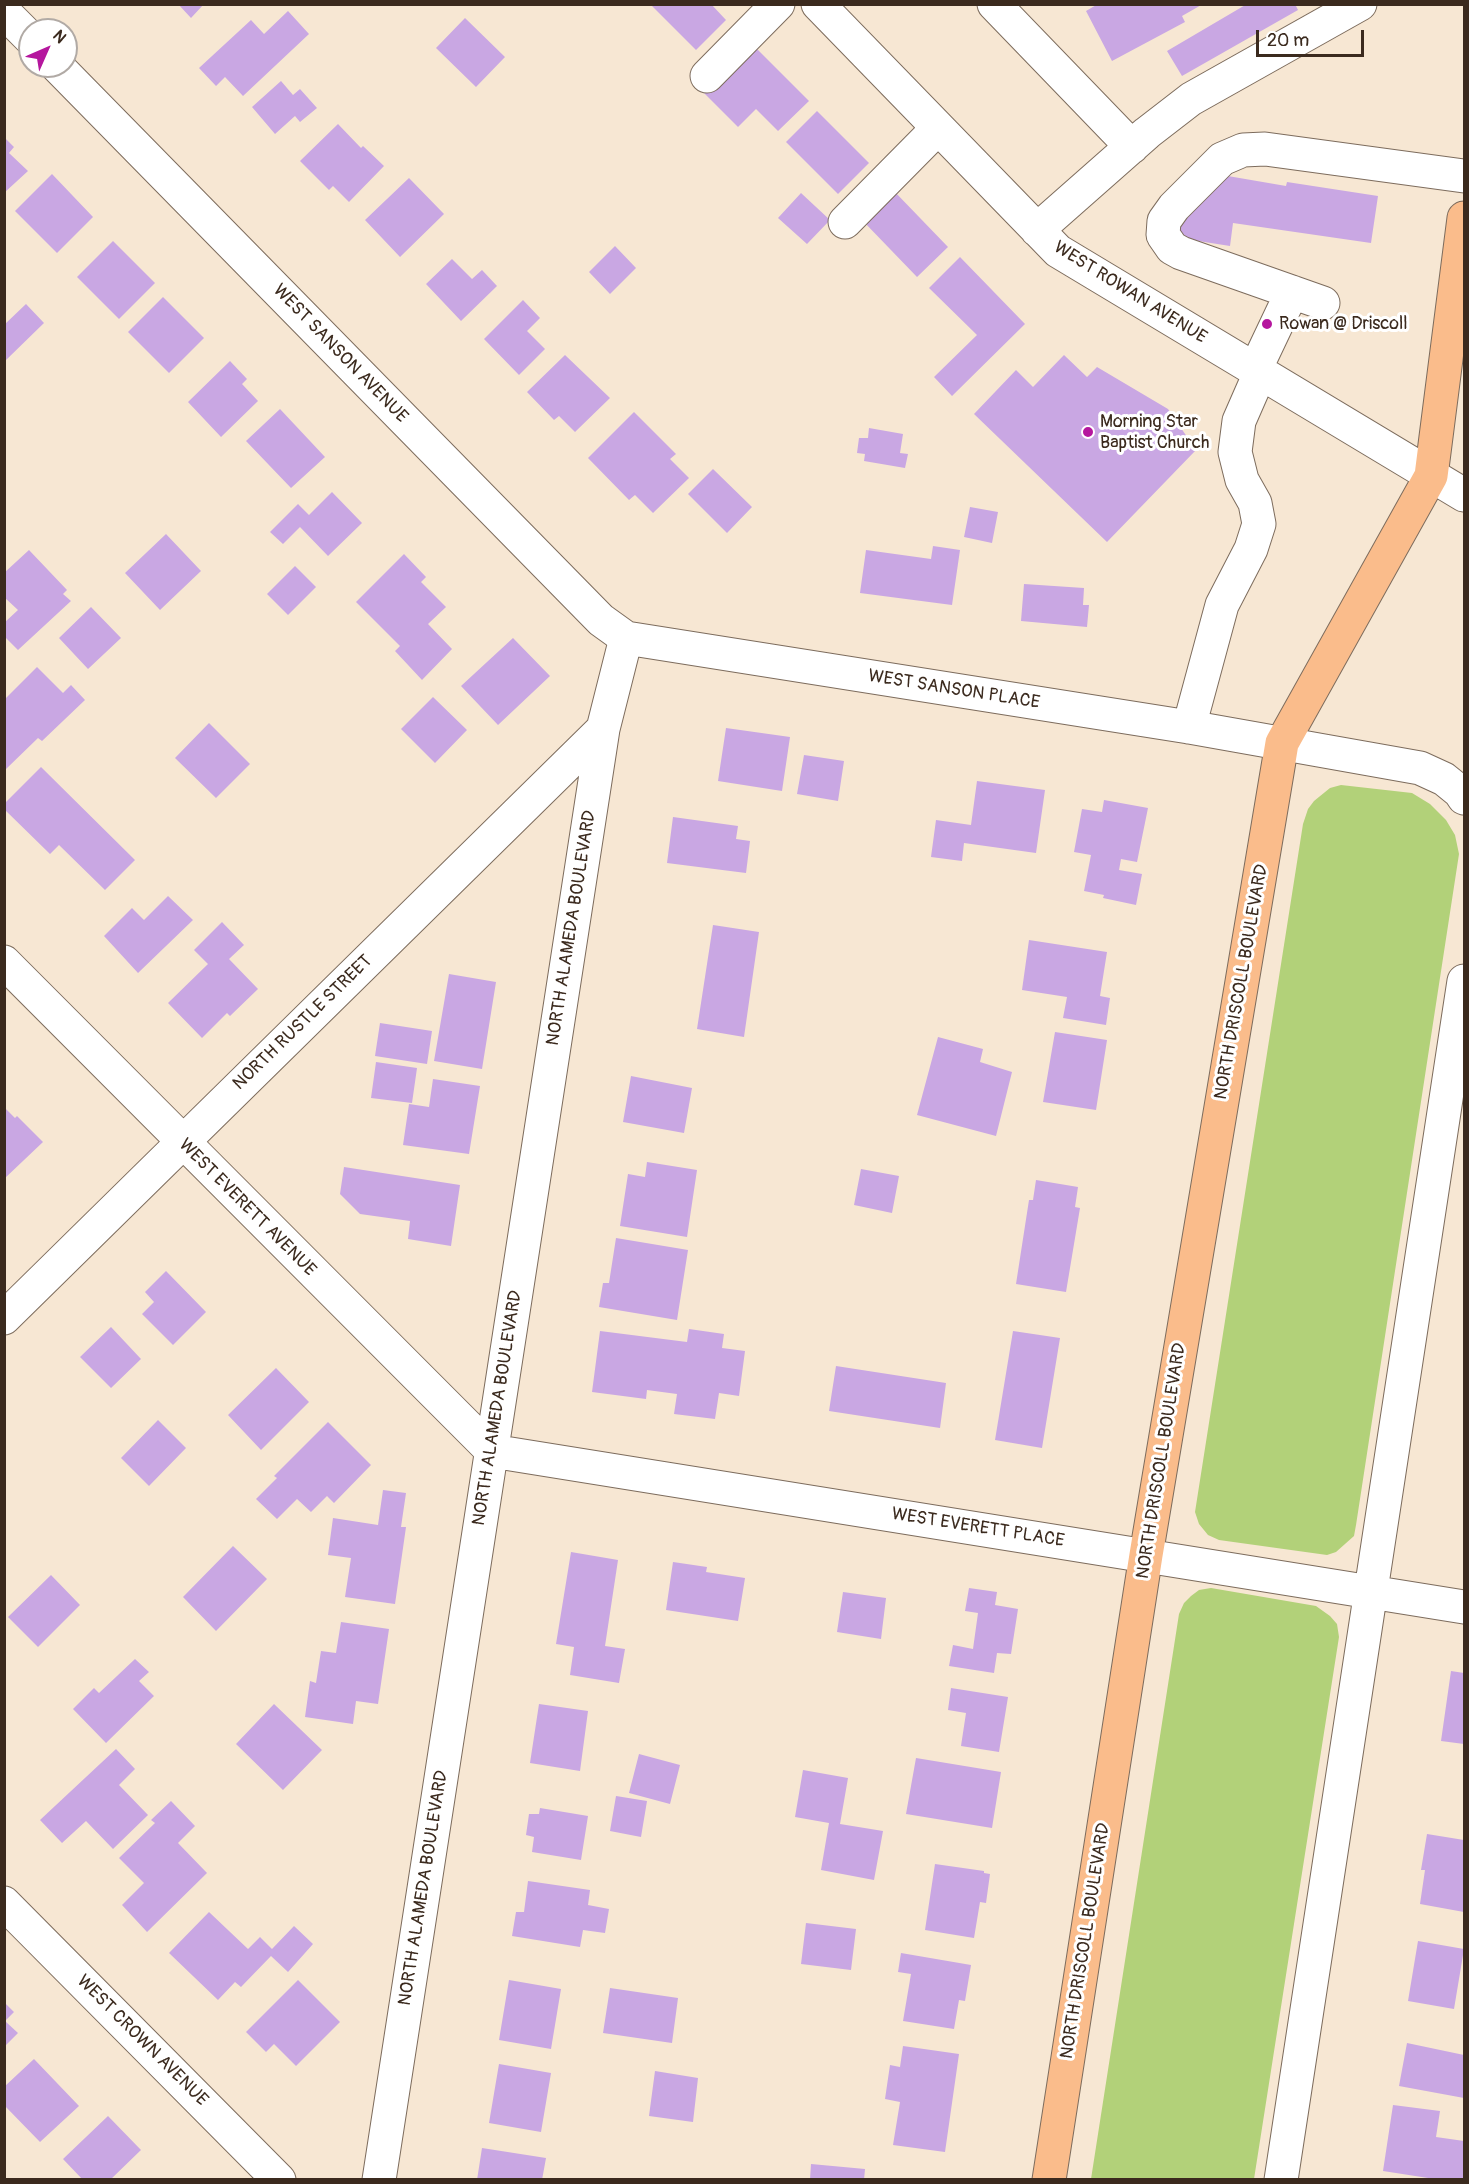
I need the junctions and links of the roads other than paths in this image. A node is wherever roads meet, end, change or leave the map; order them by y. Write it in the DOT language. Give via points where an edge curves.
graph roads {
  1 [pos="778,4"];
  2 [pos="818,4"];
  3 [pos="994,4"];
  4 [pos="1360,4"];
  5 [pos="4,12"];
  6 [pos="18,26"];
  7 [pos="707,76"];
  8 [pos="69,78"];
  9 [pos="938,128"];
  10 [pos="1132,147"];
  11 [pos="1464,176"];
  12 [pos="1464,218"];
  13 [pos="845,222"];
  14 [pos="1037,231"];
  15 [pos="1461,275"];
  16 [pos="1292,292"];
  17 [pos="1323,303"];
  18 [pos="1257,371"];
  19 [pos="1431,476"];
  20 [pos="1464,495"];
  21 [pos="626,638"];
  22 [pos="1189,727"];
  23 [pos="603,729"];
  24 [pos="1282,743"];
  25 [pos="1464,798"];
  26 [pos="4,962"];
  27 [pos="1464,981"];
  28 [pos="182,1142"];
  29 [pos="4,1318"];
  30 [pos="492,1451"];
  31 [pos="1146,1555"];
  32 [pos="1370,1592"];
  33 [pos="1464,1607"];
  34 [pos="4,1903"];
  35 [pos="279,2180"];
  36 [pos="378,2180"];
  37 [pos="1049,2180"];
  38 [pos="1281,2180"];
  1 -- 7 [label="street"];
  2 -- 9 [label="street, WEST ROWAN AVENUE"];
  3 -- 10 [label="street"];
  4 -- 10 [label="street" via="1191,99"];
  5 -- 6 [label="street"];
  8 -- 21 [label="street, WEST SANSON AVENUE" via="601,620"];
  9 -- 13 [label="street"];
  9 -- 14 [label="street, WEST ROWAN AVENUE"];
  10 -- 14 [label="street"];
  11 -- 16 [label="street" via="1265,149 1243,150 1222,159 1174,207 1164,221 1163,235 1181,253"];
  12 -- 15 [label="main road, NORTH DRISCOLL BOULEVARD"];
  14 -- 18 [label="street, WEST ROWAN AVENUE" via="1058,251"];
  15 -- 19 [label="main road, NORTH DRISCOLL BOULEVARD"];
  16 -- 17 [label="street"];
  16 -- 18 [label="street"];
  18 -- 19 [label="street, WEST ROWAN AVENUE"];
  18 -- 22 [label="street" via="1239,421 1235,452 1259,524 1251,549 1222,605"];
  19 -- 20 [label="street, WEST ROWAN AVENUE"];
  19 -- 24 [label="main road, NORTH DRISCOLL BOULEVARD"];
  21 -- 22 [label="street, WEST SANSON PLACE"];
  21 -- 23 [label="street, NORTH ALAMEDA BOULEVARD"];
  22 -- 24 [label="street, WEST SANSON PLACE"];
  23 -- 28 [label="street, NORTH RUSTLE STREET"];
  23 -- 30 [label="street, NORTH ALAMEDA BOULEVARD"];
  24 -- 25 [label="street" via="1420,768 1444,779"];
  24 -- 31 [label="main road, NORTH DRISCOLL BOULEVARD"];
  26 -- 28 [label="street, WEST EVERETT AVENUE"];
  27 -- 32 [label="street"];
  28 -- 29 [label="street, NORTH RUSTLE STREET"];
  28 -- 30 [label="street, WEST EVERETT AVENUE"];
  30 -- 31 [label="street, WEST EVERETT PLACE"];
  30 -- 36 [label="street, NORTH ALAMEDA BOULEVARD"];
  31 -- 32 [label="street, WEST EVERETT PLACE"];
  31 -- 37 [label="main road, NORTH DRISCOLL BOULEVARD"];
  32 -- 33 [label="street, WEST EVERETT PLACE"];
  32 -- 38 [label="street"];
  34 -- 35 [label="street, WEST CROWN AVENUE"];
}
